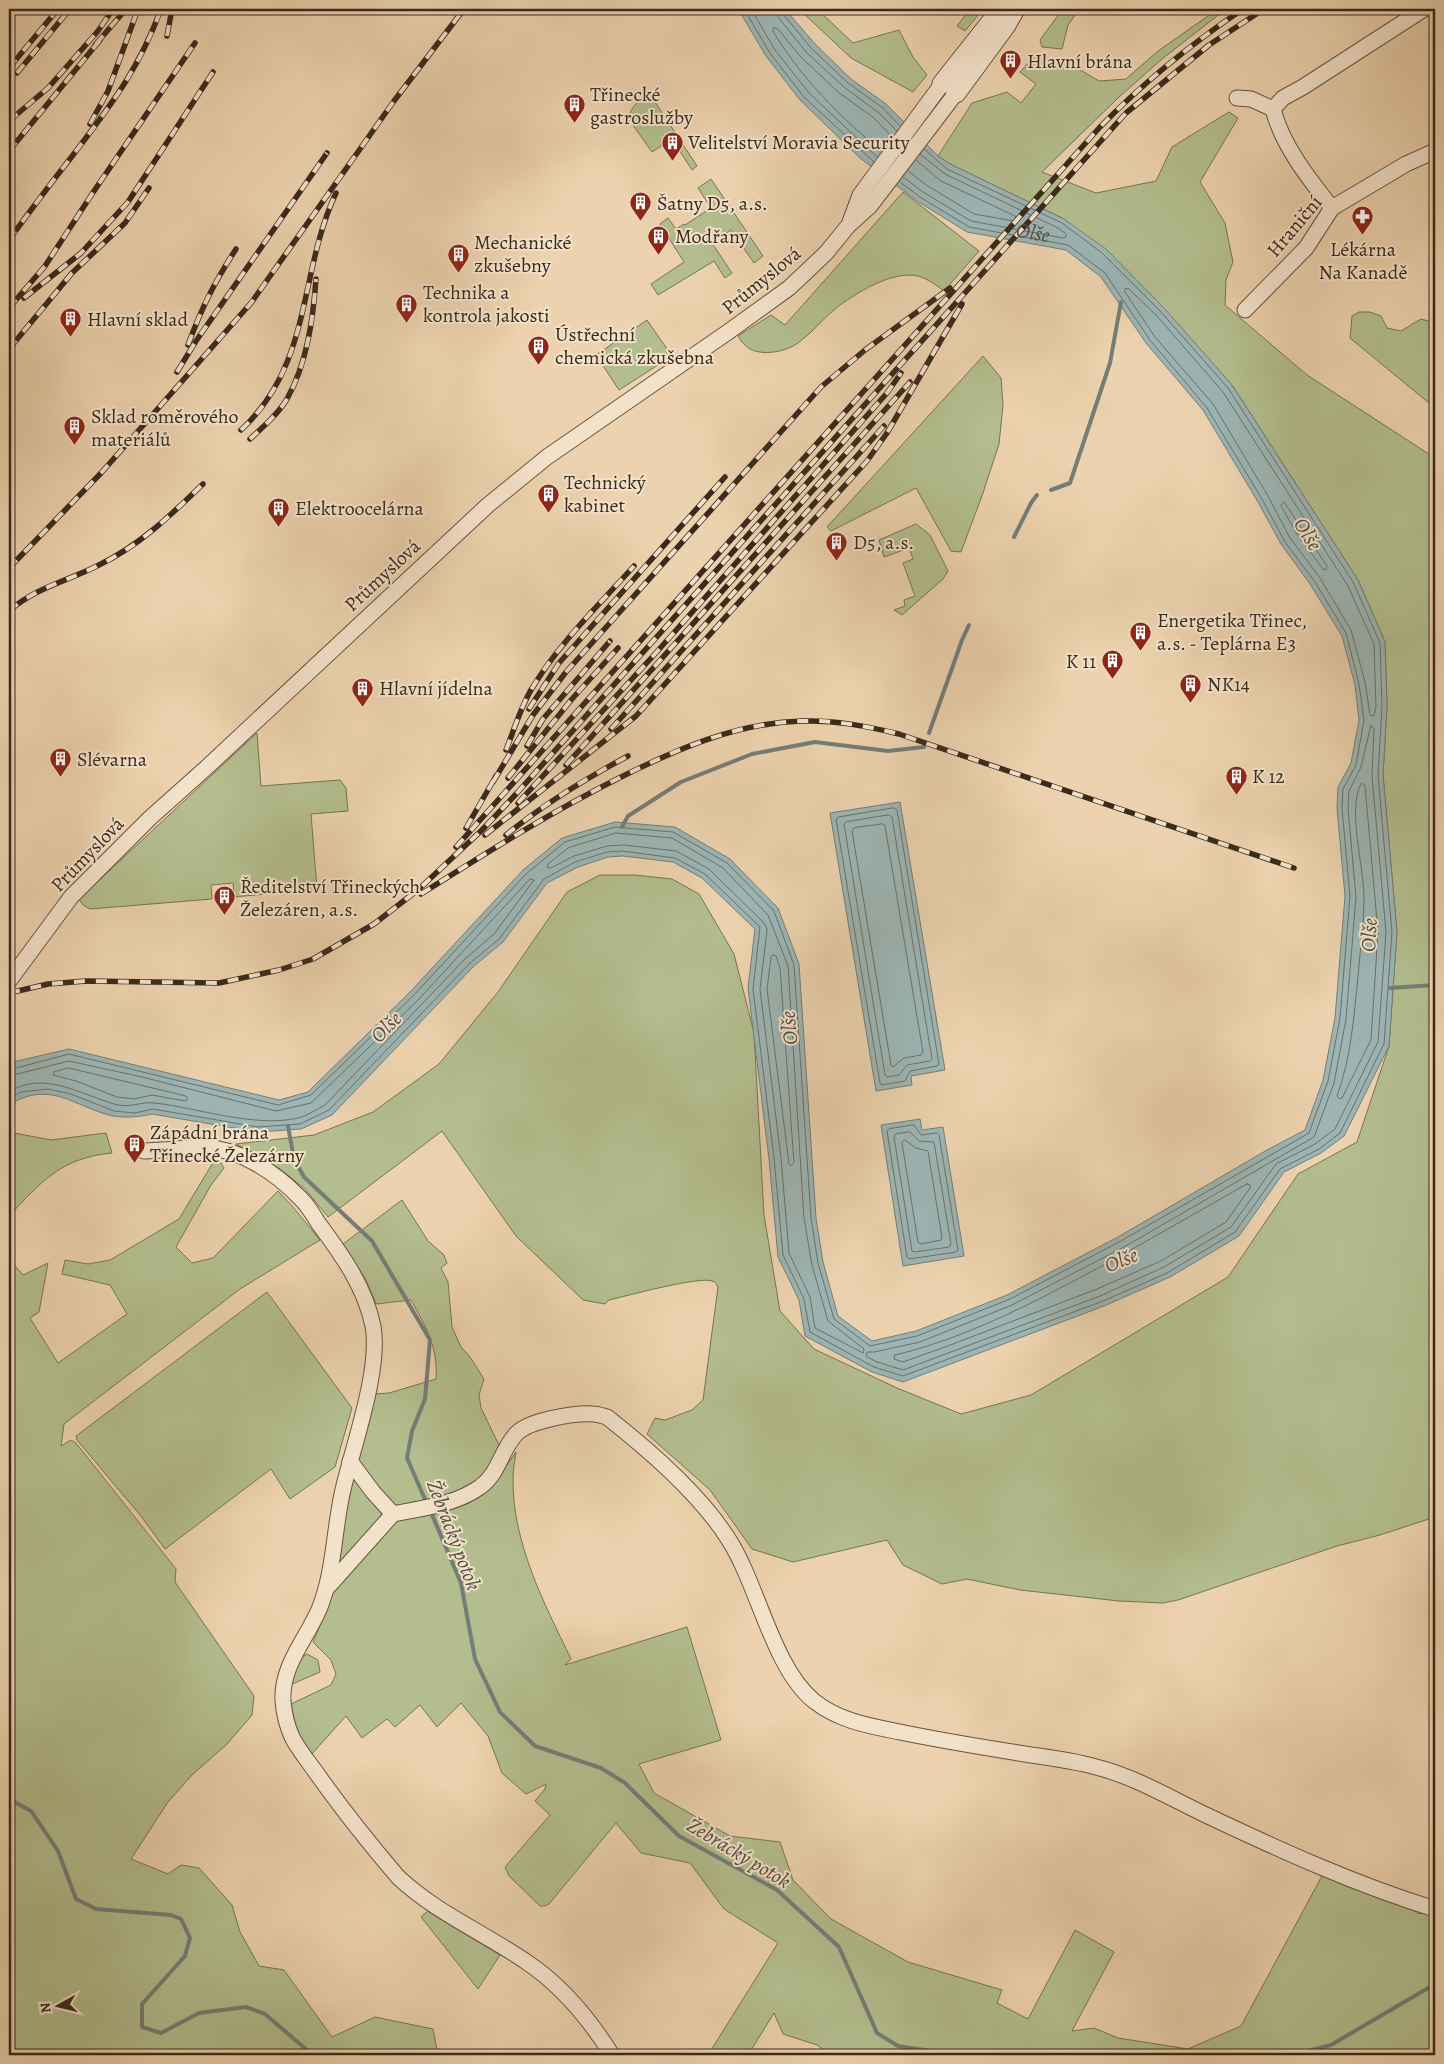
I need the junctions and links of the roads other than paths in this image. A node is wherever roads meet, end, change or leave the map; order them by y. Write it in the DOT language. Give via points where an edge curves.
graph roads {
  1 [pos="1007,9"];
  2 [pos="1015,9"];
  3 [pos="1424,9"];
  4 [pos="949,88"];
  5 [pos="1237,98"];
  6 [pos="1278,103"];
  7 [pos="1435,151"];
  8 [pos="1332,208"];
  9 [pos="1245,310"];
  10 [pos="9,981"];
  11 [pos="144,1151"];
  12 [pos="350,1461"];
  13 [pos="393,1514"];
  14 [pos="326,1589"];
  15 [pos="1435,1909"];
  16 [pos="612,2055"];
  1 -- 4 [label="street" via="995,17"];
  2 -- 4 [label="street" via="1006,26"];
  3 -- 6 [label="street"];
  4 -- 10 [label="street, Průmyslová" via="826,253 788,288 547,457 488,505 150,818 71,897"];
  5 -- 6 [label="street"];
  6 -- 8 [label="street" via="1277,125"];
  7 -- 8 [label="street, Hraniční" via="1406,164"];
  8 -- 9 [label="street, Hraniční" via="1306,248"];
  11 -- 12 [label="street" via="202,1146 245,1158 271,1173 301,1198 342,1255 366,1302 373,1327 374,1347"];
  12 -- 13 [label="street"];
  12 -- 14 [label="street"];
  13 -- 14 [label="street"];
  13 -- 15 [label="street" via="438,1505 481,1487 495,1472 516,1434 526,1428 568,1417 593,1414 607,1417 674,1476 714,1517 731,1542 787,1668 812,1700 826,1710 863,1724 936,1740 1098,1767 1138,1782 1325,1869"];
  14 -- 16 [label="street" via="284,1683 286,1719 301,1754 370,1843 410,1888 528,1963 564,1992"];
}
